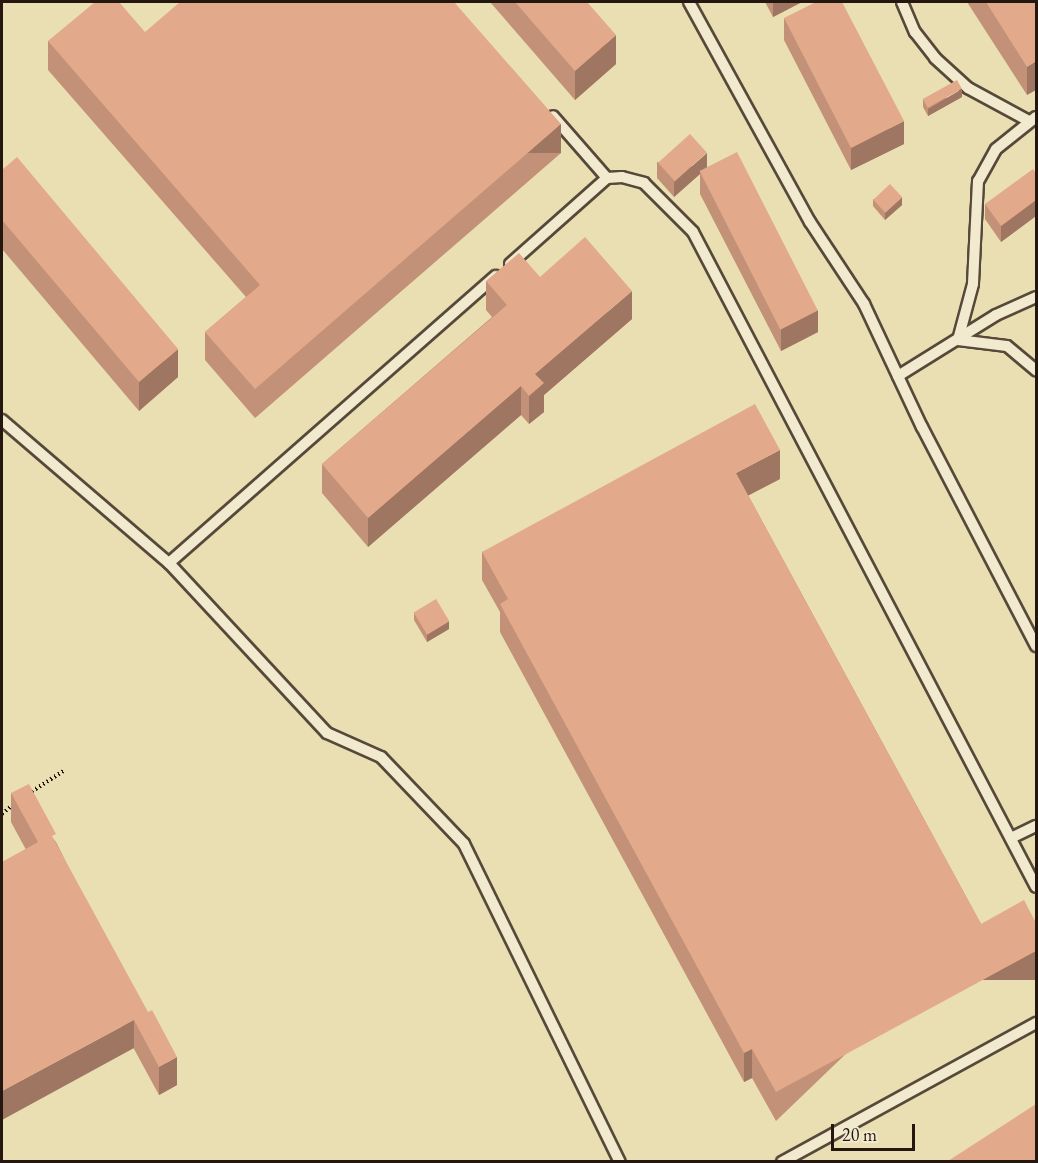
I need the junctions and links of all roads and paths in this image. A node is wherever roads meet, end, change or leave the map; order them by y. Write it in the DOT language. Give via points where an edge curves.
graph roads {
  1 [pos="689,2"];
  2 [pos="902,2"];
  3 [pos="546,107"];
  4 [pos="1033,119"];
  5 [pos="607,178"];
  6 [pos="1036,297"];
  7 [pos="958,340"];
  8 [pos="1036,370"];
  9 [pos="898,376"];
  10 [pos="2,420"];
  11 [pos="169,563"];
  12 [pos="1036,646"];
  13 [pos="65,770"];
  14 [pos="2,814"];
  15 [pos="1036,826"];
  16 [pos="1011,838"];
  17 [pos="1036,887"];
  18 [pos="1036,1023"];
  19 [pos="620,1161"];
  20 [pos="782,1161"];
  1 -- 9 [label="lane" via="810,222 864,304"];
  2 -- 4 [label="lane" via="915,32 935,58 968,88"];
  3 -- 5 [label="lane"];
  4 -- 7 [label="lane" via="996,149 978,181 974,284"];
  5 -- 11 [label="lane"];
  5 -- 16 [label="lane" via="644,183 693,232"];
  6 -- 7 [label="lane"];
  7 -- 8 [label="lane" via="1007,346"];
  7 -- 9 [label="lane"];
  9 -- 12 [label="lane"];
  10 -- 11 [label="lane"];
  11 -- 19 [label="lane" via="327,733 381,757 464,844"];
  13 -- 14 [label="path"];
  15 -- 16 [label="lane"];
  16 -- 17 [label="lane"];
  18 -- 20 [label="lane"];
}
